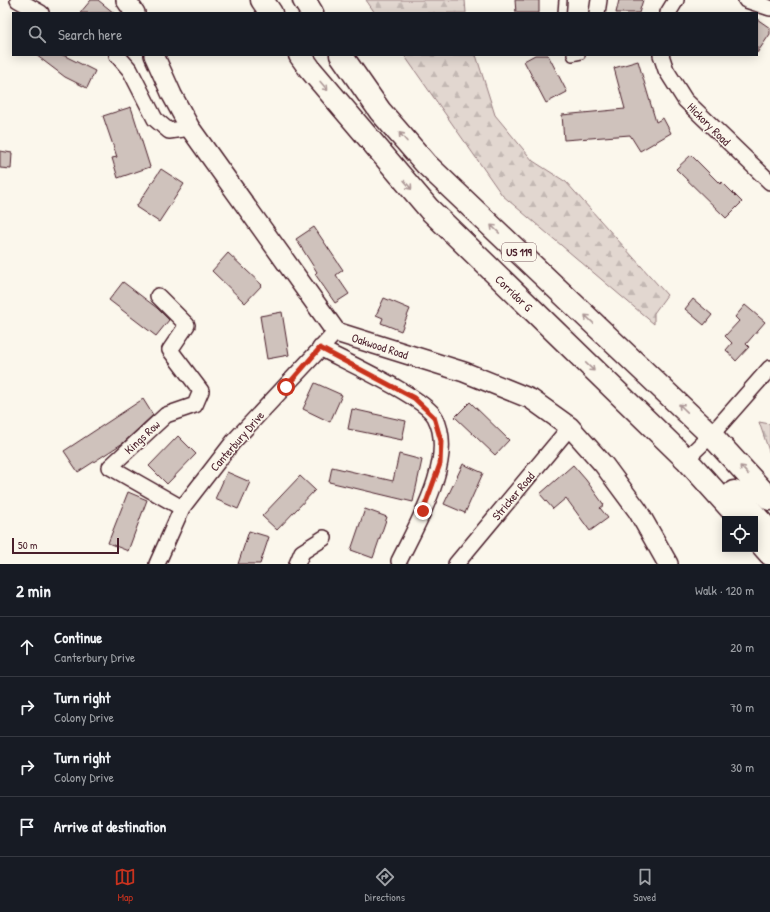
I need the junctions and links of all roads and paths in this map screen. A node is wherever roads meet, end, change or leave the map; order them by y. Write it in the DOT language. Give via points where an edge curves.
graph roads {
  1 [pos="18,0"];
  2 [pos="126,0"];
  3 [pos="262,0"];
  4 [pos="304,0"];
  5 [pos="563,0"];
  6 [pos="599,0"];
  7 [pos="676,0"];
  8 [pos="746,0"];
  9 [pos="770,8"];
  10 [pos="39,12"];
  11 [pos="135,12"];
  12 [pos="270,12"];
  13 [pos="311,12"];
  14 [pos="562,12"];
  15 [pos="597,12"];
  16 [pos="669,12"];
  17 [pos="118,56"];
  18 [pos="154,56"];
  19 [pos="301,56"];
  20 [pos="342,56"];
  21 [pos="661,56"];
  22 [pos="190,128"];
  23 [pos="770,182"];
  24 [pos="158,296"];
  25 [pos="336,332"];
  26 [pos="320,348"];
  27 [pos="770,368"];
  28 [pos="570,427"];
  29 [pos="711,435"];
  30 [pos="686,459"];
  31 [pos="770,499"];
  32 [pos="182,508"];
  33 [pos="737,516"];
  34 [pos="770,532"];
  35 [pos="324,538"];
  36 [pos="758,540"];
  37 [pos="770,554"];
  38 [pos="399,561"];
  39 [pos="157,564"];
  40 [pos="297,564"];
  41 [pos="456,564"];
  42 [pos="668,564"];
  1 -- 10 [label="street"];
  2 -- 11 [label="street"];
  3 -- 12 [label="highway"];
  4 -- 13 [label="highway"];
  5 -- 14 [label="lane"];
  6 -- 15 [label="street"];
  7 -- 16 [label="street"];
  8 -- 9 [label="street"];
  17 -- 22 [label="street" via="130,70 155,120 169,130"];
  18 -- 22 [label="street, Oakwood Road"];
  19 -- 30 [label="highway, Corridor G / US 119, one-way" via="429,209"];
  29 -- 20 [label="highway, US 119, one-way" via="426,164 380,111"];
  21 -- 23 [label="street, Hickory Road" via="666,70 685,100"];
  22 -- 25 [label="street, Oakwood Road"];
  24 -- 32 [label="street, Kings Row" via="187,325 170,350 201,391 195,405 166,415 110,467"];
  25 -- 26 [label="street, Canterbury Drive"];
  25 -- 28 [label="street, Oakwood Road" via="464,372 531,399"];
  26 -- 32 [label="street, Canterbury Drive" via="233,442"];
  26 -- 38 [label="street" via="414,398 434,417 441,441 440,464 423,511"];
  27 -- 29 [label="street"];
  28 -- 41 [label="street, Stricker Road"];
  28 -- 42 [label="street, Oakwood Road" via="604,465 638,511"];
  29 -- 30 [label="street"];
  31 -- 29 [label="highway, US 119, one-way"];
  30 -- 33 [label="highway, Corridor G / US 119"];
  30 -- 34 [label="highway" via="696,457 705,460"];
  32 -- 39 [label="street, Canterbury Drive"];
  35 -- 40 [label="street" via="302,552"];
  36 -- 37 [label="highway"];
}
